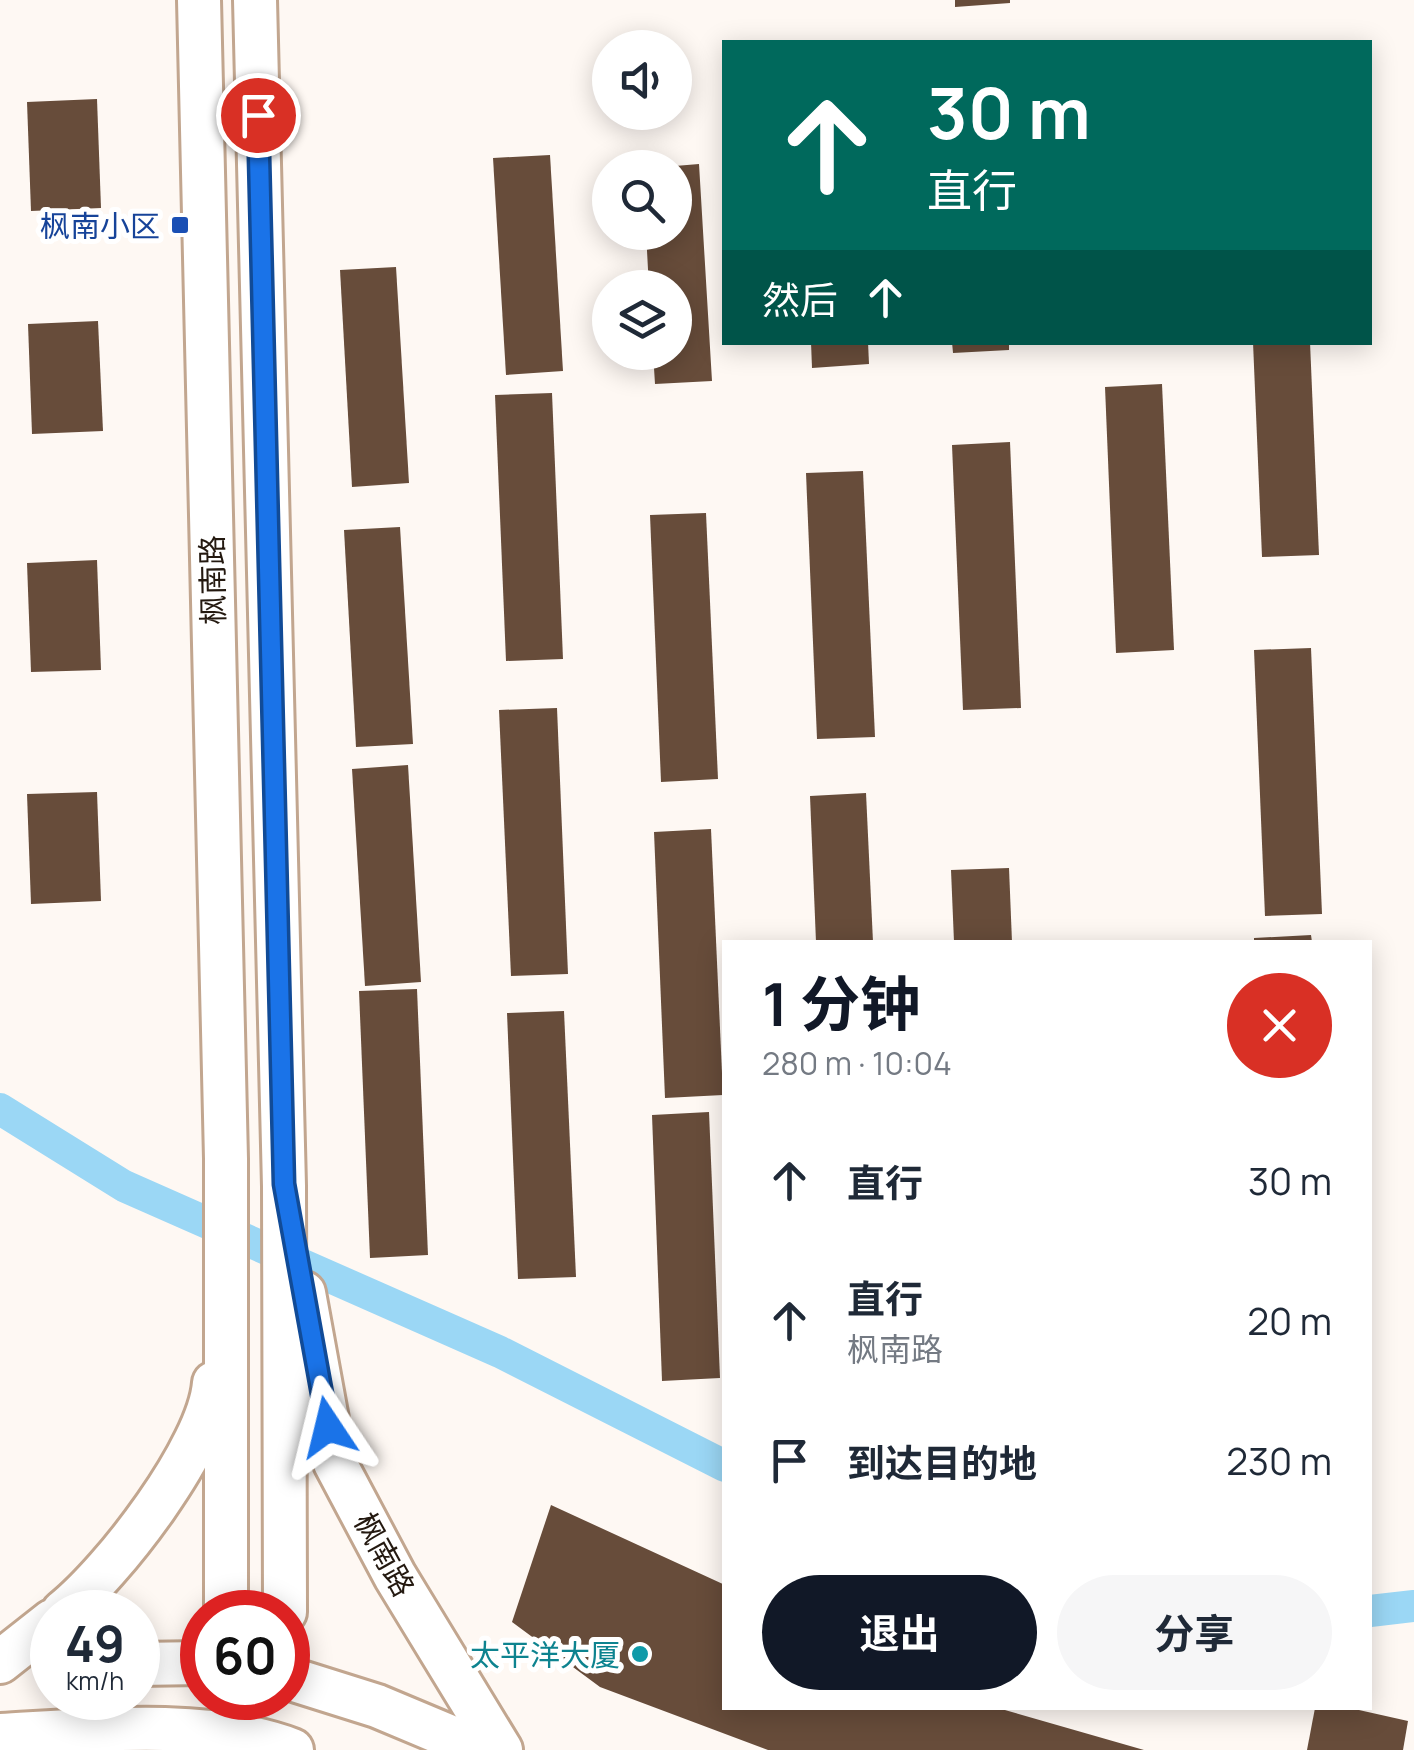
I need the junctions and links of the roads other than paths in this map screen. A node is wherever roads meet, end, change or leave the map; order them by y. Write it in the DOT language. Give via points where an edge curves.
graph roads {
  1 [pos="199,0"];
  2 [pos="255,0"];
  3 [pos="226,1159"];
  4 [pos="284,1185"];
  5 [pos="223,1302"];
  6 [pos="86,1590"];
  7 [pos="226,1590"];
  8 [pos="285,1590"];
  9 [pos="30,1639"];
  10 [pos="0,1664"];
  11 [pos="30,1665"];
  12 [pos="310,1685"];
  13 [pos="187,1720"];
  14 [pos="234,1720"];
  15 [pos="285,1720"];
  16 [pos="0,1734"];
  17 [pos="286,1748"];
  18 [pos="482,1750"];
  19 [pos="502,1750"];
  1 -- 3 [label="main road, 枫南路"];
  2 -- 4 [label="main road, 枫南路"];
  3 -- 5 [label="main road, 枫南路"];
  3 -- 5 [label="main road, 枫南路"];
  4 -- 8 [label="main road, 枫南路"];
  4 -- 19 [label="main road, 枫南路" via="335,1463"];
  5 -- 6 [label="main road, 枫南路" via="213,1398 186,1459 153,1513"];
  5 -- 7 [label="main road, 枫南路"];
  9 -- 10 [label="main road"];
  10 -- 11 [label="main road"];
  12 -- 18 [label="main road"];
  13 -- 16 [label="main road" via="128,1730"];
  14 -- 17 [label="main road"];
  15 -- 17 [label="main road"];
}
